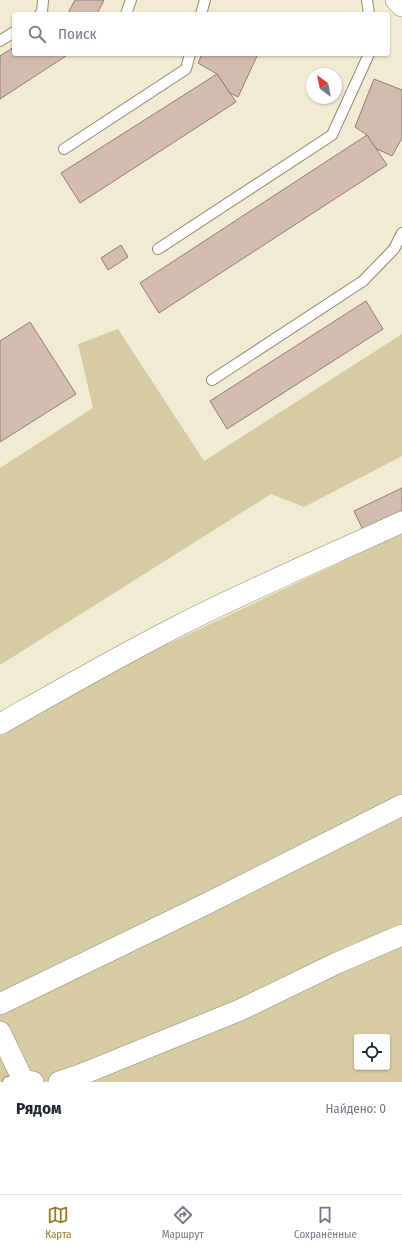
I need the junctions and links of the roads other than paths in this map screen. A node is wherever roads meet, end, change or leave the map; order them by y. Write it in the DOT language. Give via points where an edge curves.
graph roads {
  1 [pos="43,0"];
  2 [pos="131,0"];
  3 [pos="205,0"];
  4 [pos="367,0"];
  5 [pos="396,0"];
  6 [pos="402,6"];
  7 [pos="42,12"];
  8 [pos="127,12"];
  9 [pos="202,12"];
  10 [pos="369,12"];
  11 [pos="12,33"];
  12 [pos="0,41"];
  13 [pos="189,56"];
  14 [pos="368,56"];
  15 [pos="64,149"];
  16 [pos="402,233"];
  17 [pos="158,249"];
  18 [pos="212,380"];
  19 [pos="402,522"];
  20 [pos="0,724"];
  21 [pos="402,805"];
  22 [pos="402,935"];
  23 [pos="0,1004"];
  24 [pos="0,1032"];
  25 [pos="21,1081"];
  26 [pos="59,1082"];
  1 -- 7 [label="lane"];
  2 -- 8 [label="lane"];
  3 -- 9 [label="lane"];
  4 -- 10 [label="lane"];
  5 -- 6 [label="street"];
  11 -- 12 [label="lane"];
  13 -- 15 [label="lane" via="186,69"];
  14 -- 17 [label="lane" via="332,135"];
  16 -- 18 [label="lane" via="394,249 363,281"];
  19 -- 20 [label="street" via="180,625"];
  21 -- 23 [label="street"];
  22 -- 26 [label="street" via="240,1010"];
  24 -- 25 [label="street"];
}
